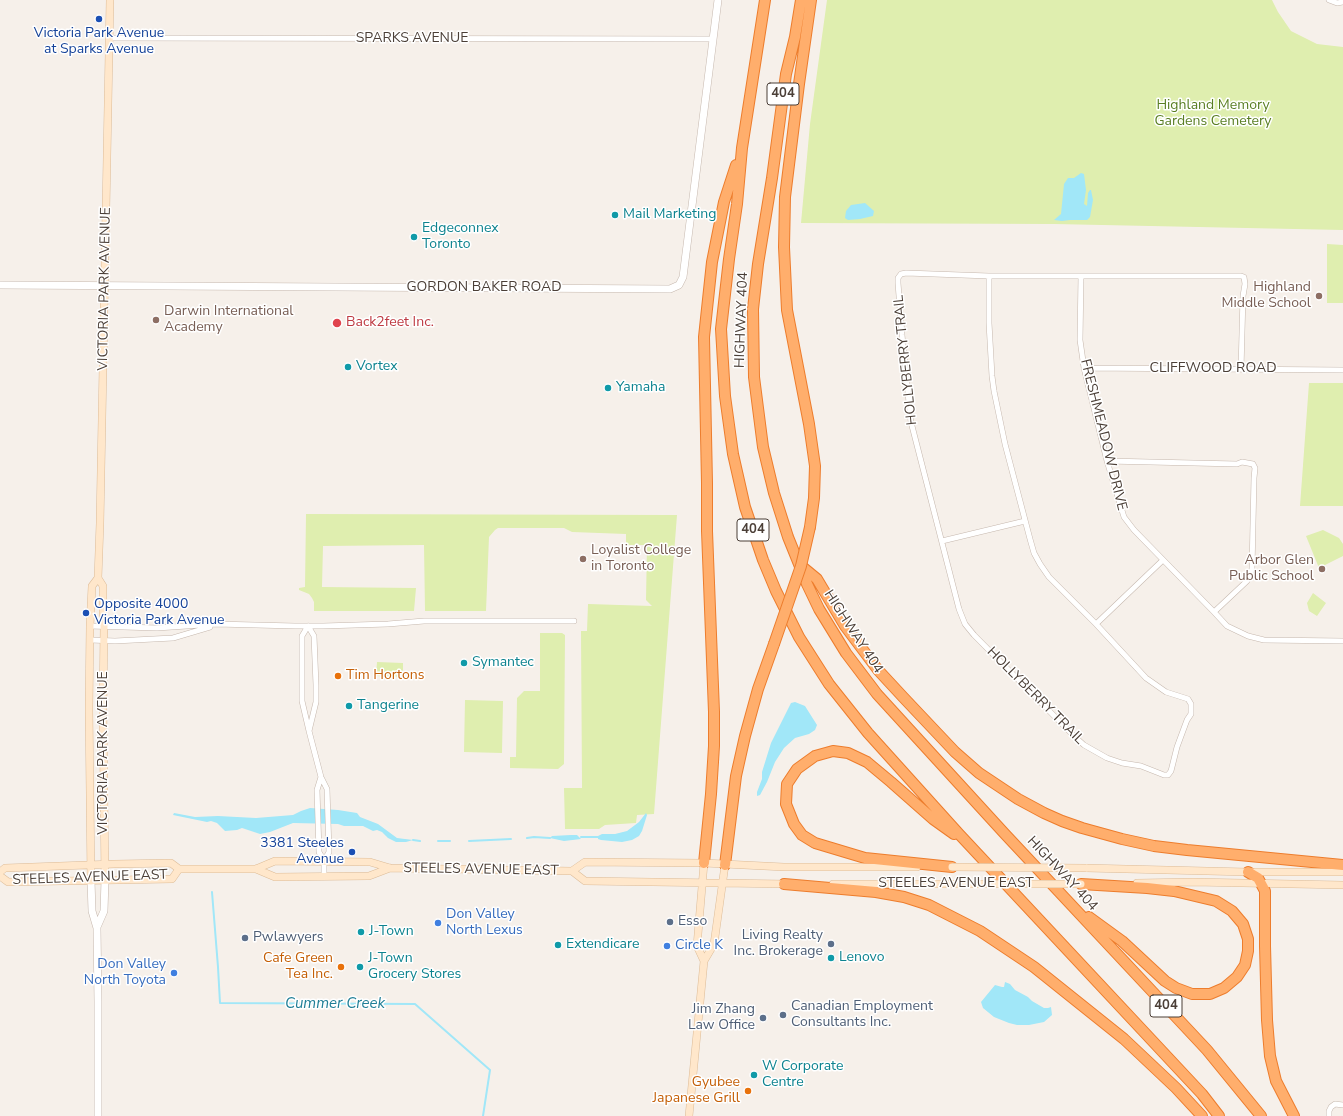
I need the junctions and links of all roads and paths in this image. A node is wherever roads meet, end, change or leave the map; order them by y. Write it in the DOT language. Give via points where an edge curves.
graph roads {
  1 [pos="110,0"];
  2 [pos="718,0"];
  3 [pos="765,0"];
  4 [pos="801,0"];
  5 [pos="811,0"];
  6 [pos="1329,0"];
  7 [pos="1343,2"];
  8 [pos="110,38"];
  9 [pos="713,39"];
  10 [pos="742,148"];
  11 [pos="989,276"];
  12 [pos="1081,276"];
  13 [pos="0,285"];
  14 [pos="105,286"];
  15 [pos="1084,368"];
  16 [pos="1241,369"];
  17 [pos="1343,370"];
  18 [pos="1107,461"];
  19 [pos="1025,521"];
  20 [pos="942,541"];
  21 [pos="1163,560"];
  22 [pos="799,564"];
  23 [pos="98,578"];
  24 [pos="1214,612"];
  25 [pos="574,621"];
  26 [pos="216,624"];
  27 [pos="1096,624"];
  28 [pos="90,626"];
  29 [pos="104,626"];
  30 [pos="308,626"];
  31 [pos="91,640"];
  32 [pos="104,641"];
  33 [pos="1343,641"];
  34 [pos="309,730"];
  35 [pos="320,777"];
  36 [pos="970,846"];
  37 [pos="324,861"];
  38 [pos="704,863"];
  39 [pos="91,864"];
  40 [pos="105,864"];
  41 [pos="724,864"];
  42 [pos="1343,864"];
  43 [pos="952,867"];
  44 [pos="390,868"];
  45 [pos="179,869"];
  46 [pos="256,869"];
  47 [pos="572,871"];
  48 [pos="0,872"];
  49 [pos="1248,872"];
  50 [pos="1343,872"];
  51 [pos="0,876"];
  52 [pos="324,877"];
  53 [pos="105,880"];
  54 [pos="91,881"];
  55 [pos="702,883"];
  56 [pos="722,883"];
  57 [pos="784,884"];
  58 [pos="1081,884"];
  59 [pos="1262,884"];
  60 [pos="1343,884"];
  61 [pos="1067,900"];
  62 [pos="96,928"];
  63 [pos="704,961"];
  64 [pos="1343,1105"];
  65 [pos="98,1116"];
  66 [pos="688,1116"];
  67 [pos="1202,1116"];
  68 [pos="1219,1116"];
  69 [pos="1261,1116"];
  70 [pos="1294,1116"];
  71 [pos="1329,1116"];
  1 -- 8 [label="main road, VICTORIA PARK AVENUE"];
  2 -- 9 [label="street, GORDON BAKER ROAD"];
  3 -- 10 [label="highway, HIGHWAY 404 / 404"];
  4 -- 22 [label="highway, HIGHWAY 404 / 404" via="786,74 753,309 754,377 763,448 774,493"];
  5 -- 41 [label="highway, bridge" via="785,197 784,247 787,310 815,466 814,498 801,566 758,690 745,736 736,776"];
  6 -- 7 [label="street" via="1337,4"];
  8 -- 9 [label="street, SPARKS AVENUE"];
  8 -- 14 [label="main road, VICTORIA PARK AVENUE"];
  9 -- 14 [label="street, GORDON BAKER ROAD" via="683,277 678,285 670,289"];
  10 -- 36 [label="highway, HIGHWAY 404 / 404" via="721,329 725,396 733,454 745,507 776,591 799,637 829,684 868,733"];
  10 -- 38 [label="highway" via="724,202 712,262 704,337 707,539 714,719 711,794"];
  11 -- 12 [label="street, HOLLYBERRY TRAIL"];
  11 -- 19 [label="street, HOLLYBERRY TRAIL" via="992,376 1005,444"];
  11 -- 20 [label="street, HOLLYBERRY TRAIL" via="906,273 898,278 911,422"];
  12 -- 15 [label="street, FRESHMEADOW DRIVE" via="1080,340"];
  12 -- 16 [label="street, HOLLYBERRY TRAIL" via="1244,277"];
  13 -- 14 [label="street, GORDON BAKER ROAD"];
  14 -- 23 [label="main road, VICTORIA PARK AVENUE"];
  15 -- 16 [label="street, CLIFFWOOD ROAD"];
  15 -- 18 [label="street, FRESHMEADOW DRIVE"];
  16 -- 17 [label="street, CLIFFWOOD ROAD"];
  18 -- 21 [label="street, FRESHMEADOW DRIVE" via="1124,517"];
  18 -- 24 [label="street" via="1253,464 1255,468 1252,569 1247,581"];
  19 -- 20 [label="street"];
  19 -- 27 [label="street, HOLLYBERRY TRAIL" via="1040,564 1049,577"];
  20 -- 27 [label="street, HOLLYBERRY TRAIL" via="959,611 974,635 1084,745 1112,760 1168,775 1186,720 1191,714 1191,704 1188,699 1166,692 1146,678"];
  21 -- 24 [label="street, FRESHMEADOW DRIVE"];
  21 -- 27 [label="street"];
  22 -- 42 [label="highway" via="817,579 845,626 878,670 903,697 973,768 1018,799 1044,813 1082,828 1122,840 1154,846"];
  22 -- 61 [label="highway, HIGHWAY 404 / 404" via="819,609 846,653 877,694"];
  23 -- 28 [label="main road, VICTORIA PARK AVENUE" via="92,586"];
  23 -- 29 [label="main road, VICTORIA PARK AVENUE" via="103,586"];
  24 -- 33 [label="street, FRESHMEADOW DRIVE" via="1227,626 1264,640"];
  25 -- 30 [label="street" via="424,621"];
  26 -- 29 [label="street" via="157,628"];
  26 -- 30 [label="street"];
  26 -- 32 [label="street" via="173,638"];
  28 -- 29 [label="street"];
  28 -- 31 [label="main road, VICTORIA PARK AVENUE"];
  29 -- 32 [label="main road, VICTORIA PARK AVENUE"];
  30 -- 34 [label="street" via="302,636 302,701"];
  30 -- 34 [label="street" via="314,636 316,685 316,702"];
  31 -- 32 [label="street"];
  31 -- 39 [label="main road, VICTORIA PARK AVENUE"];
  32 -- 40 [label="main road, VICTORIA PARK AVENUE"];
  34 -- 35 [label="street"];
  35 -- 37 [label="street" via="317,790 319,852"];
  35 -- 37 [label="street" via="327,789 328,803 330,852"];
  36 -- 43 [label="highway" via="933,819 867,762 848,753 833,751 815,756 797,769 787,784 786,804 794,824 802,835 815,843 865,858"];
  36 -- 68 [label="highway, HIGHWAY 404 / 404" via="1202,1094"];
  37 -- 44 [label="main road, STEELES AVENUE EAST" via="370,862"];
  37 -- 46 [label="main road, STEELES AVENUE EAST" via="275,861"];
  37 -- 52 [label="street"];
  38 -- 41 [label="main road, STEELES AVENUE EAST"];
  38 -- 47 [label="main road, STEELES AVENUE EAST" via="585,862"];
  38 -- 55 [label="main road"];
  39 -- 40 [label="main road, STEELES AVENUE EAST"];
  39 -- 48 [label="main road, STEELES AVENUE EAST" via="6,868"];
  39 -- 54 [label="main road, VICTORIA PARK AVENUE"];
  40 -- 45 [label="main road, STEELES AVENUE EAST" via="171,863"];
  40 -- 53 [label="main road, VICTORIA PARK AVENUE"];
  41 -- 43 [label="main road, STEELES AVENUE EAST" via="832,868"];
  41 -- 56 [label="main road"];
  43 -- 49 [label="main road, STEELES AVENUE EAST, bridge"];
  44 -- 47 [label="main road, STEELES AVENUE EAST"];
  44 -- 52 [label="main road, STEELES AVENUE EAST" via="369,876"];
  45 -- 46 [label="main road, STEELES AVENUE EAST"];
  45 -- 53 [label="main road, STEELES AVENUE EAST" via="172,879"];
  46 -- 52 [label="main road, STEELES AVENUE EAST" via="275,877"];
  47 -- 55 [label="main road, STEELES AVENUE EAST" via="585,881"];
  49 -- 50 [label="main road, STEELES AVENUE EAST"];
  49 -- 59 [label="highway"];
  51 -- 54 [label="main road, STEELES AVENUE EAST" via="8,882"];
  53 -- 54 [label="main road, STEELES AVENUE EAST"];
  53 -- 62 [label="street, VICTORIA PARK AVENUE" via="104,910"];
  54 -- 62 [label="street, VICTORIA PARK AVENUE" via="92,911"];
  55 -- 56 [label="main road, STEELES AVENUE EAST"];
  55 -- 63 [label="main road" via="697,946"];
  56 -- 57 [label="main road, STEELES AVENUE EAST"];
  56 -- 63 [label="main road" via="714,944"];
  57 -- 58 [label="main road, STEELES AVENUE EAST, bridge"];
  57 -- 67 [label="highway" via="876,892 904,898 929,905 980,931 1034,967 1124,1038"];
  58 -- 59 [label="main road, STEELES AVENUE EAST"];
  58 -- 61 [label="highway" via="1161,890 1216,901 1232,911 1243,924 1248,939 1245,965 1237,977 1224,988 1210,994 1192,994 1181,990 1165,981 1122,941"];
  59 -- 60 [label="main road, STEELES AVENUE EAST"];
  59 -- 70 [label="highway" via="1265,891 1270,1056 1276,1081"];
  61 -- 69 [label="highway, HIGHWAY 404 / 404" via="1208,1050"];
  62 -- 65 [label="street, VICTORIA PARK AVENUE"];
  63 -- 66 [label="main road"];
  64 -- 71 [label="street" via="1335,1104 1331,1107"];
}
